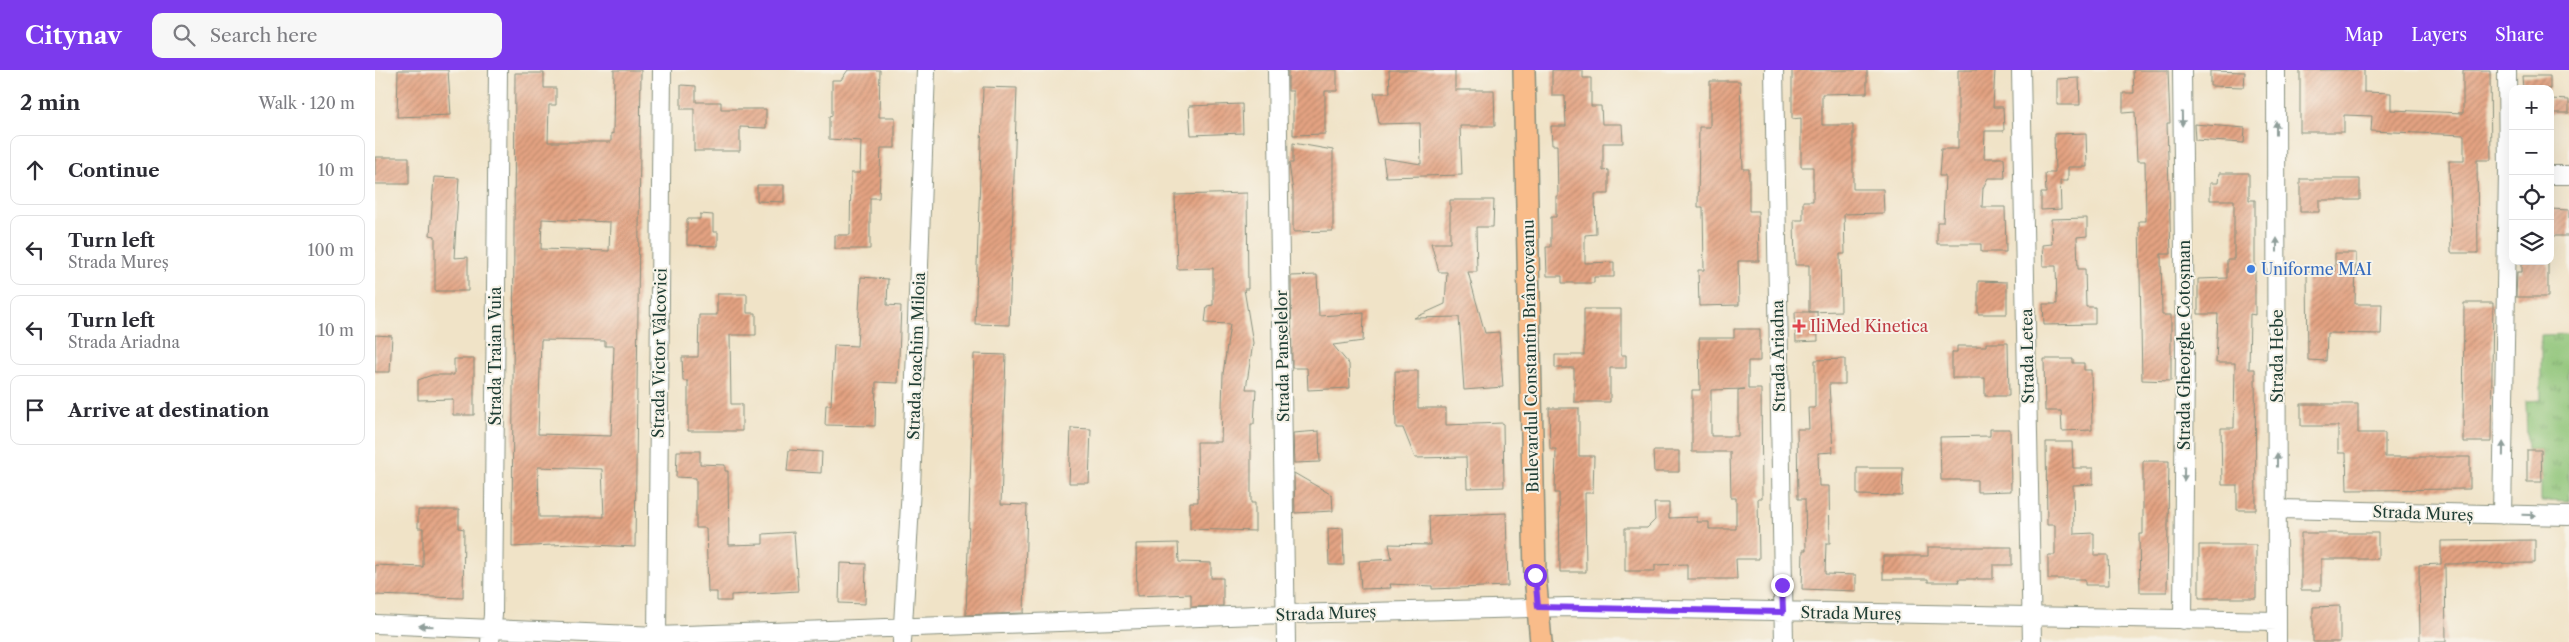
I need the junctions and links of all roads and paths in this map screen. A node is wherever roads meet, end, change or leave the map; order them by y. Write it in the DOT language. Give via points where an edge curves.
graph roads {
  1 [pos="498,70"];
  2 [pos="662,70"];
  3 [pos="926,70"];
  4 [pos="1277,70"];
  5 [pos="1524,70"];
  6 [pos="1773,70"];
  7 [pos="2021,70"];
  8 [pos="2182,70"];
  9 [pos="2276,70"];
  10 [pos="2507,70"];
  11 [pos="2509,139"];
  12 [pos="2510,175"];
  13 [pos="2554,175"];
  14 [pos="2569,176"];
  15 [pos="2277,508"];
  16 [pos="2502,515"];
  17 [pos="2569,516"];
  18 [pos="1538,607"];
  19 [pos="1783,612"];
  20 [pos="1287,614"];
  21 [pos="2032,617"];
  22 [pos="2183,620"];
  23 [pos="2277,621"];
  24 [pos="375,624"];
  25 [pos="491,635"];
  26 [pos="902,635"];
  27 [pos="657,636"];
  28 [pos="1285,642"];
  29 [pos="1541,642"];
  30 [pos="1784,642"];
  31 [pos="2032,642"];
  32 [pos="2277,642"];
  1 -- 25 [label="street, Strada Traian Vuia"];
  2 -- 27 [label="street, Strada Victor Vâlcovici"];
  3 -- 26 [label="street, Strada Ioachim Miloia" via="911,488"];
  4 -- 20 [label="street, Strada Panselelor"];
  5 -- 18 [label="main road, Bulevardul Constantin Brâncoveanu"];
  6 -- 19 [label="street, Strada Ariadna"];
  7 -- 21 [label="street, Strada Letea"];
  8 -- 22 [label="street, Strada Gheorghe Cotoșman, one-way"];
  15 -- 9 [label="street, Strada Hebe, one-way"];
  10 -- 11 [label="street"];
  16 -- 12 [label="street, one-way"];
  13 -- 14 [label="street"];
  15 -- 16 [label="street, Strada Mureș"];
  15 -- 23 [label="street, Strada Hebe"];
  16 -- 17 [label="street, Strada Mureș, one-way"];
  18 -- 19 [label="street, Strada Mureș"];
  18 -- 20 [label="street, Strada Mureș"];
  18 -- 29 [label="main road, Bulevardul Constantin Brâncoveanu"];
  19 -- 21 [label="street, Strada Mureș"];
  19 -- 30 [label="street, Strada Ariadna"];
  20 -- 26 [label="street, Strada Mureș"];
  20 -- 28 [label="street, Strada Panselelor"];
  21 -- 22 [label="street, Strada Mureș"];
  21 -- 31 [label="street, Strada Letea"];
  22 -- 23 [label="street, Strada Mureș"];
  23 -- 32 [label="street, Strada Hebe"];
  25 -- 24 [label="street, Strada Mureș, one-way"];
  25 -- 27 [label="street, Strada Mureș"];
  26 -- 27 [label="street, Strada Mureș"];
}
